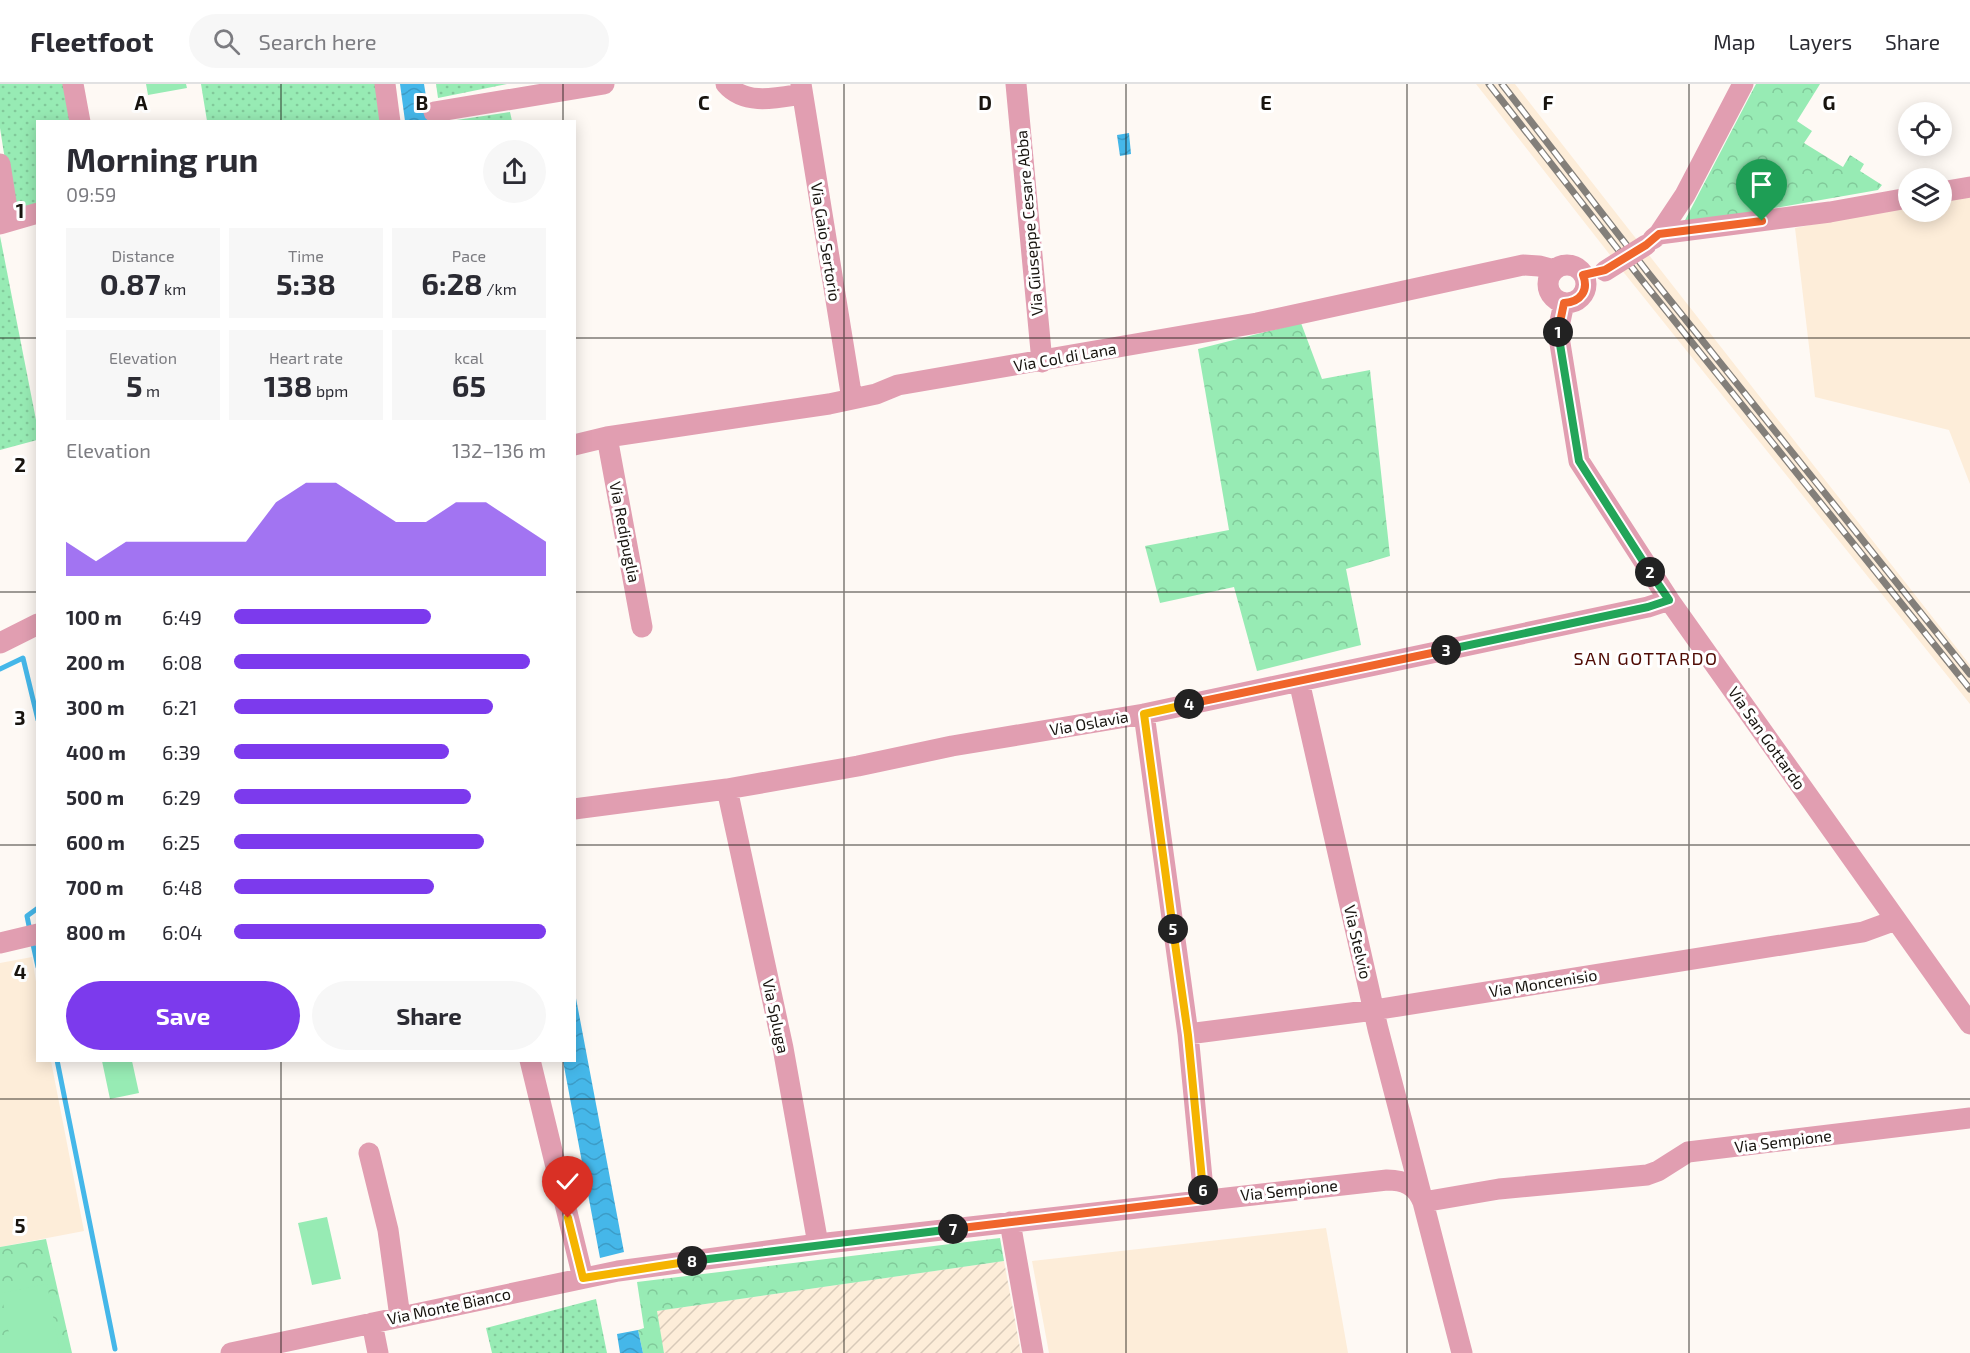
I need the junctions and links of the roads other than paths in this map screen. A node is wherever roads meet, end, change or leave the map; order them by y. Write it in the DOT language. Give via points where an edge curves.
graph roads {
  1 [pos="73,84"];
  2 [pos="385,84"];
  3 [pos="604,84"];
  4 [pos="726,84"];
  5 [pos="1016,84"];
  6 [pos="1743,84"];
  7 [pos="802,89"];
  8 [pos="434,112"];
  9 [pos="80,120"];
  10 [pos="390,120"];
  11 [pos="0,164"];
  12 [pos="1970,187"];
  13 [pos="1952,190"];
  14 [pos="1898,200"];
  15 [pos="36,214"];
  16 [pos="4,223"];
  17 [pos="1653,239"];
  18 [pos="1554,270"];
  19 [pos="1583,275"];
  20 [pos="1564,303"];
  21 [pos="1042,362"];
  22 [pos="852,399"];
  23 [pos="607,437"];
  24 [pos="576,445"];
  25 [pos="1669,600"];
  26 [pos="36,625"];
  27 [pos="642,627"];
  28 [pos="0,643"];
  29 [pos="1299,681"];
  30 [pos="1144,714"];
  31 [pos="727,789"];
  32 [pos="576,809"];
  33 [pos="1896,920"];
  34 [pos="36,934"];
  35 [pos="0,943"];
  36 [pos="1374,1010"];
  37 [pos="1970,1024"];
  38 [pos="1188,1035"];
  39 [pos="530,1062"];
  40 [pos="1970,1118"];
  41 [pos="369,1153"];
  42 [pos="1204,1199"];
  43 [pos="1423,1202"];
  44 [pos="1010,1222"];
  45 [pos="818,1244"];
  46 [pos="583,1278"];
  47 [pos="400,1317"];
  48 [pos="372,1323"];
  49 [pos="316,1336"];
  50 [pos="231,1353"];
  51 [pos="276,1353"];
  52 [pos="378,1353"];
  53 [pos="1033,1353"];
  54 [pos="1462,1353"];
  1 -- 9 [label="street"];
  2 -- 10 [label="street"];
  3 -- 8 [label="street"];
  4 -- 7 [label="street" via="741,95 764,100"];
  5 -- 21 [label="street, Via Giuseppe Cesare Abba"];
  6 -- 17 [label="street" via="1684,195"];
  7 -- 22 [label="street, Via Gaio Sertorio"];
  11 -- 16 [label="street"];
  12 -- 13 [label="street"];
  14 -- 17 [label="street"];
  15 -- 16 [label="street"];
  17 -- 19 [label="street, bridge" via="1605,270"];
  18 -- 19 [label="street" via="1565,265"];
  18 -- 20 [label="street" via="1549,279 1550,292"];
  18 -- 21 [label="street, Via Col di Lana" via="1523,265 1257,323"];
  19 -- 20 [label="street" via="1586,285 1581,297"];
  20 -- 25 [label="street, Via San Gottardo" via="1558,331 1579,461"];
  21 -- 22 [label="street, Via Col di Lana" via="898,385"];
  22 -- 23 [label="street, Via Col di Lana"];
  23 -- 24 [label="street, Via Col di Lana"];
  23 -- 27 [label="street, Via Redipuglia"];
  25 -- 29 [label="street, Via Oslavia"];
  25 -- 33 [label="street, Via San Gottardo"];
  26 -- 28 [label="street"];
  29 -- 30 [label="street, Via Oslavia"];
  29 -- 36 [label="street, Via Stelvio"];
  30 -- 31 [label="street, Via Oslavia"];
  30 -- 38 [label="street"];
  31 -- 32 [label="street, Via Oslavia"];
  31 -- 45 [label="street, Via Spluga" via="783,1048"];
  33 -- 36 [label="street, Via Moncenisio" via="1863,932"];
  33 -- 37 [label="street, Via San Gottardo"];
  34 -- 35 [label="street"];
  36 -- 38 [label="street, Via Moncenisio"];
  36 -- 43 [label="street, Via Stelvio"];
  38 -- 42 [label="street"];
  39 -- 46 [label="street"];
  40 -- 43 [label="street, Via Sempione" via="1688,1152 1647,1175 1499,1189"];
  41 -- 47 [label="street" via="388,1230"];
  42 -- 43 [label="street, Via Sempione" via="1388,1180 1409,1184"];
  42 -- 44 [label="street, Via Sempione"];
  43 -- 54 [label="street, Via Stelvio"];
  44 -- 45 [label="street, Via Sempione"];
  44 -- 53 [label="street"];
  45 -- 46 [label="street, Via Sempione"];
  46 -- 47 [label="street, Via Monte Bianco"];
  47 -- 48 [label="street, Via Monte Bianco"];
  48 -- 49 [label="street, Via Monte Bianco"];
  48 -- 52 [label="street"];
  49 -- 50 [label="street, Via Monte Bianco"];
  49 -- 51 [label="street, Via Monte Bianco"];
}
